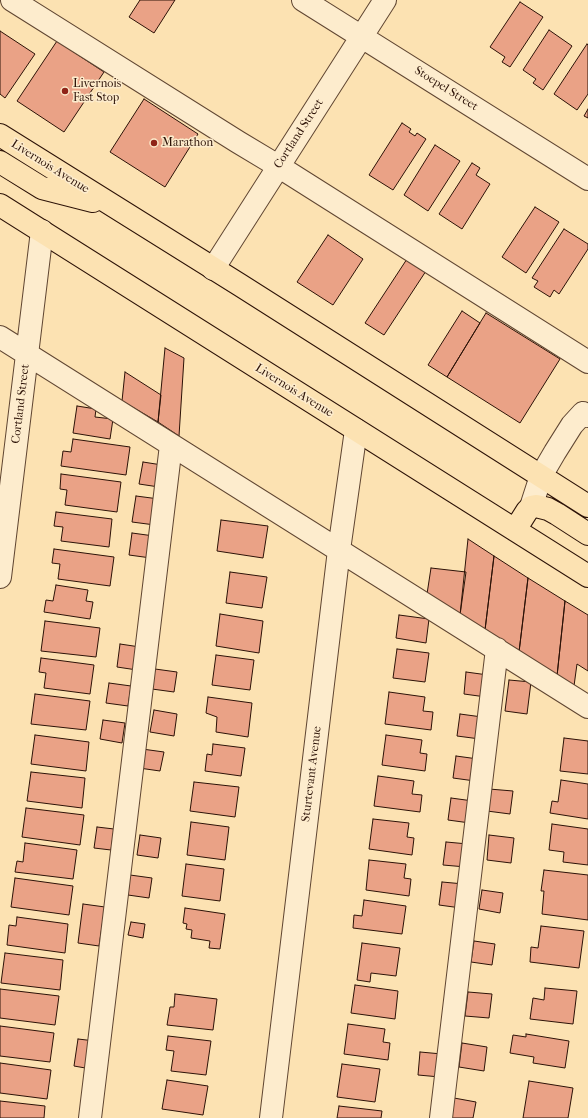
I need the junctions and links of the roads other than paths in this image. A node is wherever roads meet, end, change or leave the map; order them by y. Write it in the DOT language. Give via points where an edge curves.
graph roads {
  1 [pos="12,0"];
  2 [pos="303,0"];
  3 [pos="385,0"];
  4 [pos="361,36"];
  5 [pos="0,135"];
  6 [pos="0,162"];
  7 [pos="278,166"];
  8 [pos="588,179"];
  9 [pos="0,205"];
  10 [pos="115,207"];
  11 [pos="42,231"];
  12 [pos="213,269"];
  13 [pos="0,337"];
  14 [pos="27,354"];
  15 [pos="588,362"];
  16 [pos="588,416"];
  17 [pos="356,430"];
  18 [pos="171,445"];
  19 [pos="541,476"];
  20 [pos="588,506"];
  21 [pos="531,507"];
  22 [pos="515,530"];
  23 [pos="588,534"];
  24 [pos="339,550"];
  25 [pos="588,576"];
  26 [pos="0,577"];
  27 [pos="497,650"];
  28 [pos="588,706"];
  29 [pos="90,1118"];
  30 [pos="271,1118"];
  31 [pos="441,1118"];
  1 -- 7 [label="street"];
  2 -- 4 [label="street, Stoepel Street"];
  3 -- 4 [label="street, Cortland Street"];
  4 -- 7 [label="street, Cortland Street"];
  4 -- 8 [label="street, Stoepel Street"];
  5 -- 10 [label="main road, Livernois Avenue"];
  6 -- 10 [label="main road" via="42,188"];
  7 -- 12 [label="street, Cortland Street"];
  7 -- 15 [label="street"];
  9 -- 11 [label="main road, Livernois Avenue"];
  10 -- 12 [label="main road, Livernois Avenue"];
  11 -- 14 [label="street, Cortland Street"];
  11 -- 17 [label="main road, Livernois Avenue"];
  12 -- 19 [label="main road, Livernois Avenue"];
  13 -- 14 [label="street"];
  14 -- 18 [label="street"];
  14 -- 26 [label="street, Cortland Street"];
  16 -- 19 [label="street" via="583,412 572,425"];
  17 -- 22 [label="main road, Livernois Avenue"];
  17 -- 24 [label="street, Sturtevant Avenue"];
  18 -- 24 [label="street"];
  18 -- 29 [label="street"];
  19 -- 20 [label="main road, Livernois Avenue"];
  19 -- 21 [label="street"];
  21 -- 22 [label="main road"];
  21 -- 23 [label="main road" via="548,509"];
  22 -- 25 [label="main road, Livernois Avenue"];
  24 -- 27 [label="street"];
  24 -- 30 [label="street, Sturtevant Avenue"];
  27 -- 28 [label="street"];
  27 -- 31 [label="street"];
}
